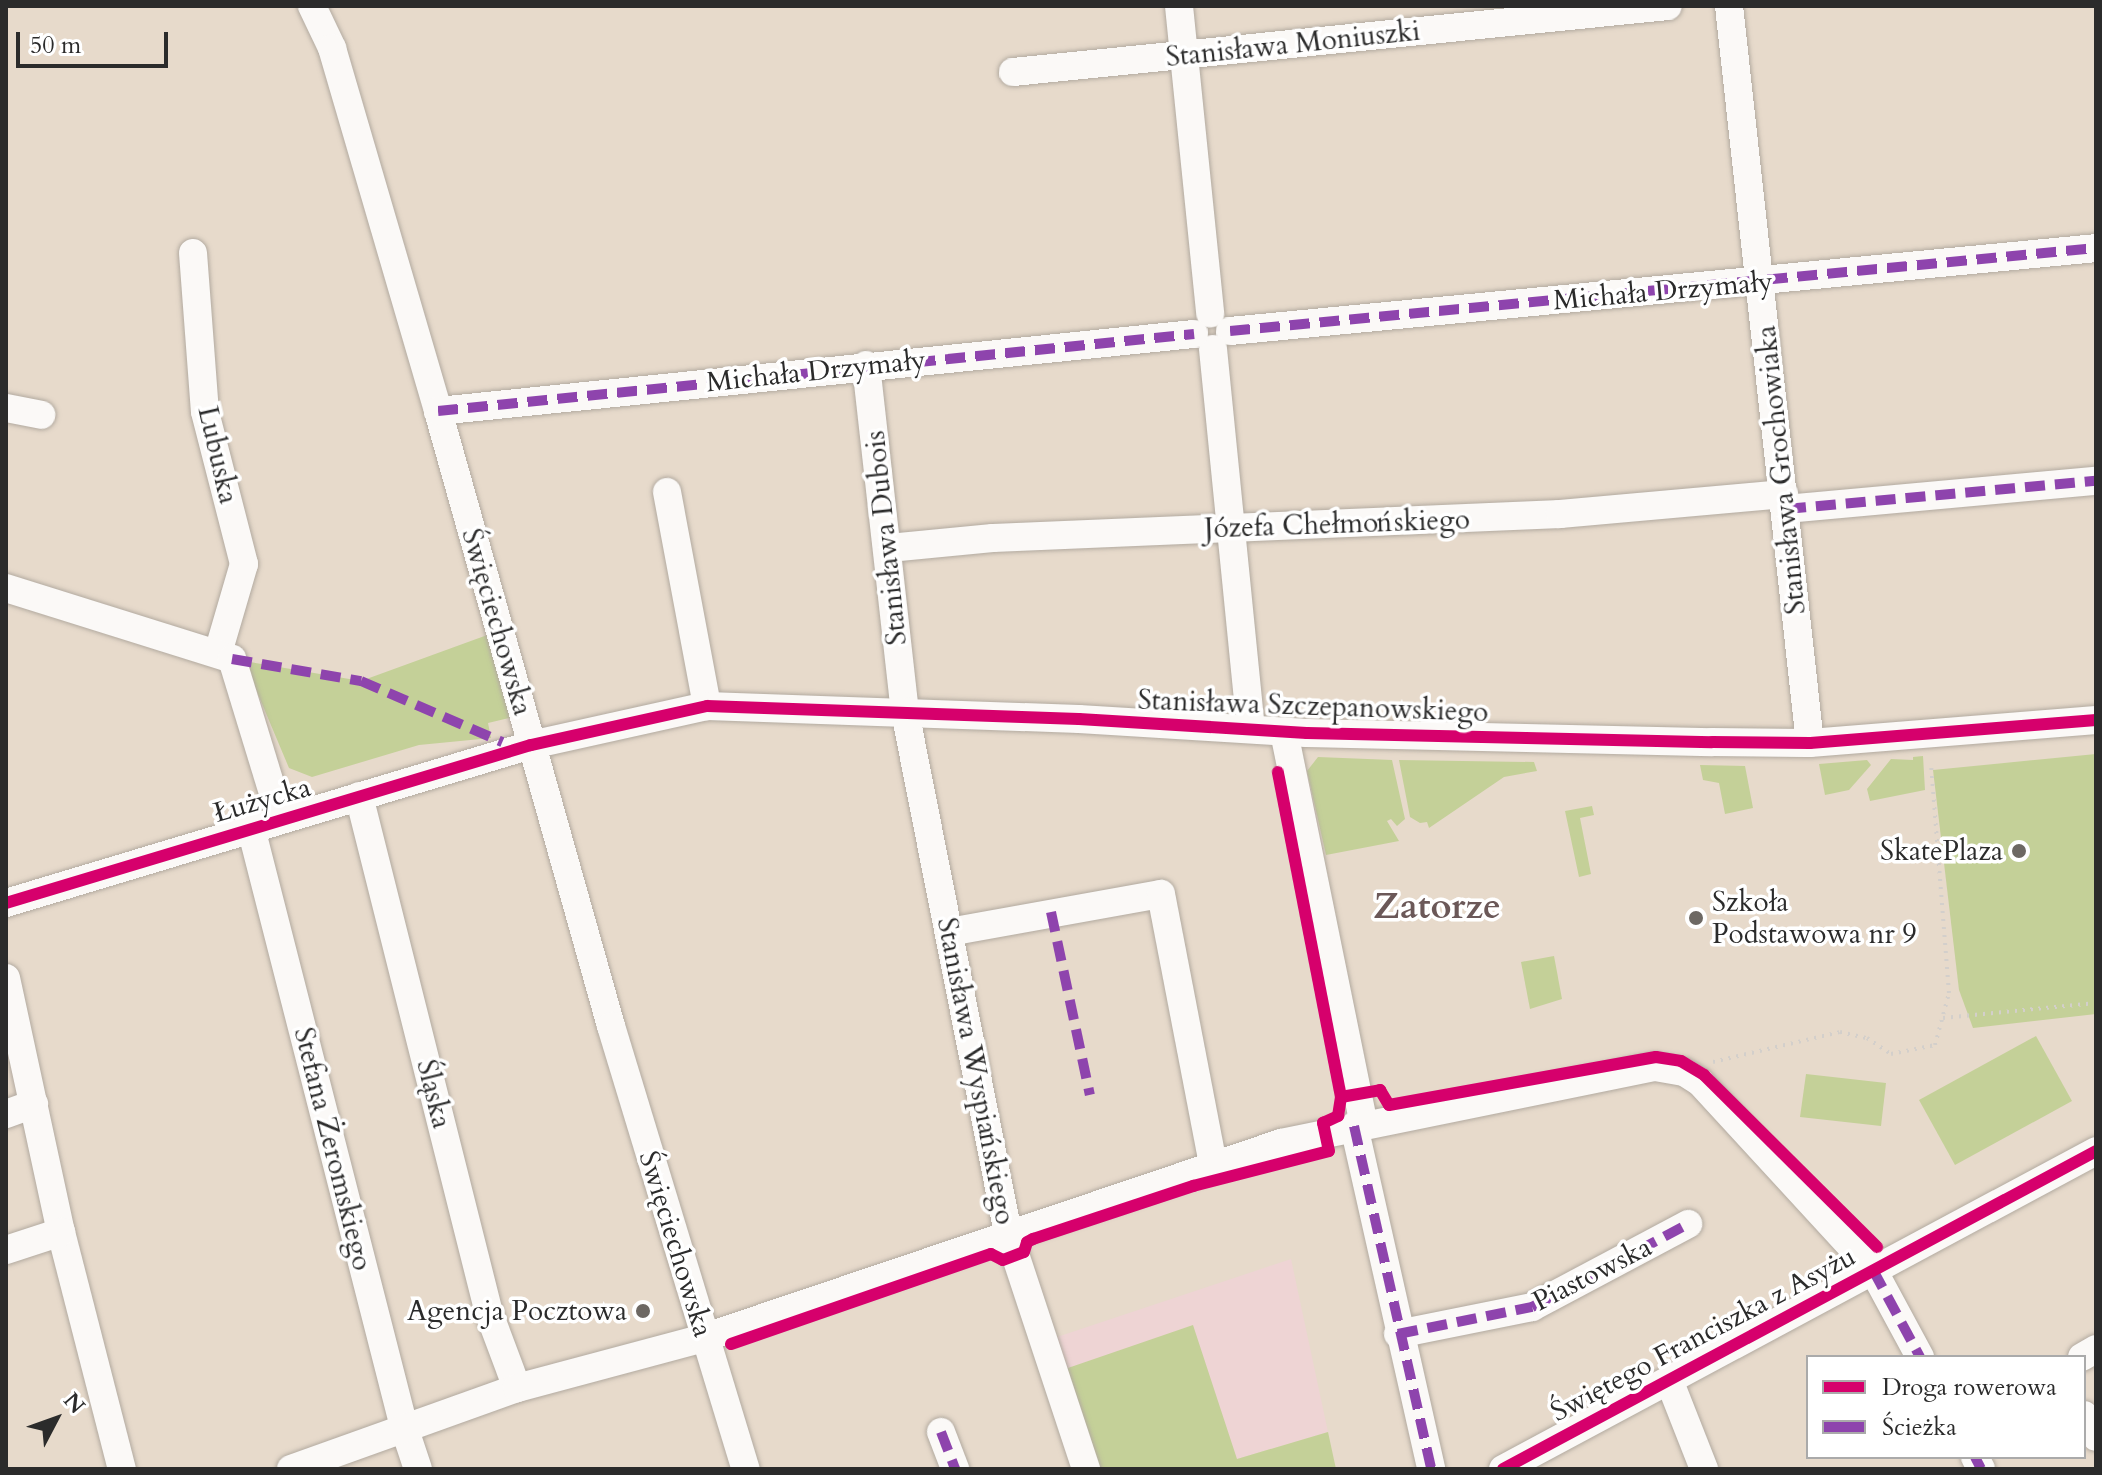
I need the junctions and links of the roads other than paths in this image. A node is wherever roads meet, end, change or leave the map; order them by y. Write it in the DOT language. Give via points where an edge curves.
graph roads {
  1 [pos="312,6"];
  2 [pos="1179,6"];
  3 [pos="1668,6"];
  4 [pos="1729,6"];
  5 [pos="1184,55"];
  6 [pos="1013,72"];
  7 [pos="2096,248"];
  8 [pos="193,253"];
  9 [pos="1762,283"];
  10 [pos="1212,332"];
  11 [pos="866,365"];
  12 [pos="6,408"];
  13 [pos="438,411"];
  14 [pos="41,415"];
  15 [pos="2096,481"];
  16 [pos="667,492"];
  17 [pos="1785,501"];
  18 [pos="1230,529"];
  19 [pos="889,548"];
  20 [pos="6,588"];
  21 [pos="218,653"];
  22 [pos="707,706"];
  23 [pos="905,712"];
  24 [pos="2096,720"];
  25 [pos="1251,728"];
  26 [pos="1284,732"];
  27 [pos="1810,743"];
  28 [pos="531,745"];
  29 [pos="359,796"];
  30 [pos="281,819"];
  31 [pos="251,828"];
  32 [pos="6,903"];
  33 [pos="949,932"];
  34 [pos="6,978"];
  35 [pos="34,1104"];
  36 [pos="6,1114"];
  37 [pos="1359,1125"];
  38 [pos="2096,1151"];
  39 [pos="1213,1164"];
  40 [pos="1688,1224"];
  41 [pos="61,1232"];
  42 [pos="1008,1233"];
  43 [pos="6,1250"];
  44 [pos="1873,1270"];
  45 [pos="1398,1334"];
  46 [pos="703,1338"];
  47 [pos="1919,1355"];
  48 [pos="1669,1380"];
  49 [pos="517,1388"];
  50 [pos="2086,1419"];
  51 [pos="404,1427"];
  52 [pos="941,1432"];
  53 [pos="2096,1437"];
  54 [pos="122,1469"];
  55 [pos="291,1469"];
  56 [pos="418,1469"];
  57 [pos="746,1469"];
  58 [pos="955,1469"];
  59 [pos="1086,1469"];
  60 [pos="1431,1469"];
  61 [pos="1503,1469"];
  62 [pos="1704,1469"];
  1 -- 13 [label="street, Święciechowska" via="332,48"];
  2 -- 5 [label="street"];
  3 -- 5 [label="street, Stanisława Moniuszki"];
  4 -- 9 [label="street, Stanisława Grochowiaka"];
  5 -- 6 [label="street, Stanisława Moniuszki"];
  5 -- 10 [label="street"];
  7 -- 9 [label="street, Michała Drzymały"];
  8 -- 21 [label="street, Lubuska" via="205,412 244,564"];
  9 -- 10 [label="street, Michała Drzymały"];
  9 -- 17 [label="street, Stanisława Grochowiaka"];
  10 -- 11 [label="street, Michała Drzymały"];
  10 -- 18 [label="street"];
  11 -- 13 [label="street, Michała Drzymały"];
  11 -- 19 [label="street, Stanisława Dubois"];
  12 -- 14 [label="street"];
  13 -- 28 [label="street, Święciechowska"];
  15 -- 17 [label="street, Józefa Chełmońskiego"];
  16 -- 22 [label="street"];
  17 -- 18 [label="street, Józefa Chełmońskiego"];
  17 -- 27 [label="street, Stanisława Grochowiaka"];
  18 -- 19 [label="street, Józefa Chełmońskiego" via="993,538"];
  18 -- 25 [label="street"];
  19 -- 23 [label="street, Stanisława Dubois"];
  20 -- 21 [label="street"];
  21 -- 30 [label="street" via="232,659"];
  22 -- 23 [label="street, Stanisława Szczepanowskiego"];
  22 -- 28 [label="street, Stanisława Szczepanowskiego"];
  23 -- 25 [label="street, Stanisława Szczepanowskiego"];
  23 -- 33 [label="street, Stanisława Wyspiańskiego"];
  24 -- 27 [label="street, Stanisława Szczepanowskiego"];
  25 -- 26 [label="street, Stanisława Szczepanowskiego"];
  26 -- 27 [label="street, Stanisława Szczepanowskiego"];
  26 -- 37 [label="street"];
  28 -- 29 [label="street, Łużycka"];
  28 -- 46 [label="street, Święciechowska"];
  29 -- 30 [label="street, Łużycka"];
  29 -- 49 [label="street, Śląska" via="489,1313"];
  30 -- 31 [label="street, Łużycka"];
  31 -- 32 [label="street, Łużycka"];
  31 -- 51 [label="street, Stefana Żeromskiego"];
  33 -- 39 [label="street" via="1161,894"];
  33 -- 42 [label="street, Stanisława Wyspiańskiego"];
  34 -- 35 [label="street"];
  35 -- 36 [label="street"];
  35 -- 41 [label="street"];
  37 -- 39 [label="street"];
  37 -- 44 [label="street" via="1655,1067 1684,1072 1700,1082"];
  37 -- 45 [label="street"];
  38 -- 44 [label="street, Świętego Franciszka z Asyżu"];
  39 -- 42 [label="street"];
  40 -- 45 [label="street, Piastowska" via="1532,1307"];
  41 -- 43 [label="street"];
  41 -- 54 [label="street"];
  42 -- 46 [label="street"];
  42 -- 59 [label="street, Stanisława Wyspiańskiego"];
  44 -- 47 [label="street"];
  44 -- 48 [label="street, Świętego Franciszka z Asyżu"];
  45 -- 60 [label="street"];
  46 -- 49 [label="street"];
  46 -- 57 [label="street, Święciechowska"];
  48 -- 61 [label="street, Świętego Franciszka z Asyżu"];
  48 -- 62 [label="street"];
  49 -- 51 [label="street"];
  50 -- 53 [label="street"];
  51 -- 55 [label="street"];
  51 -- 56 [label="street, Stefana Żeromskiego"];
  52 -- 58 [label="street"];
}
